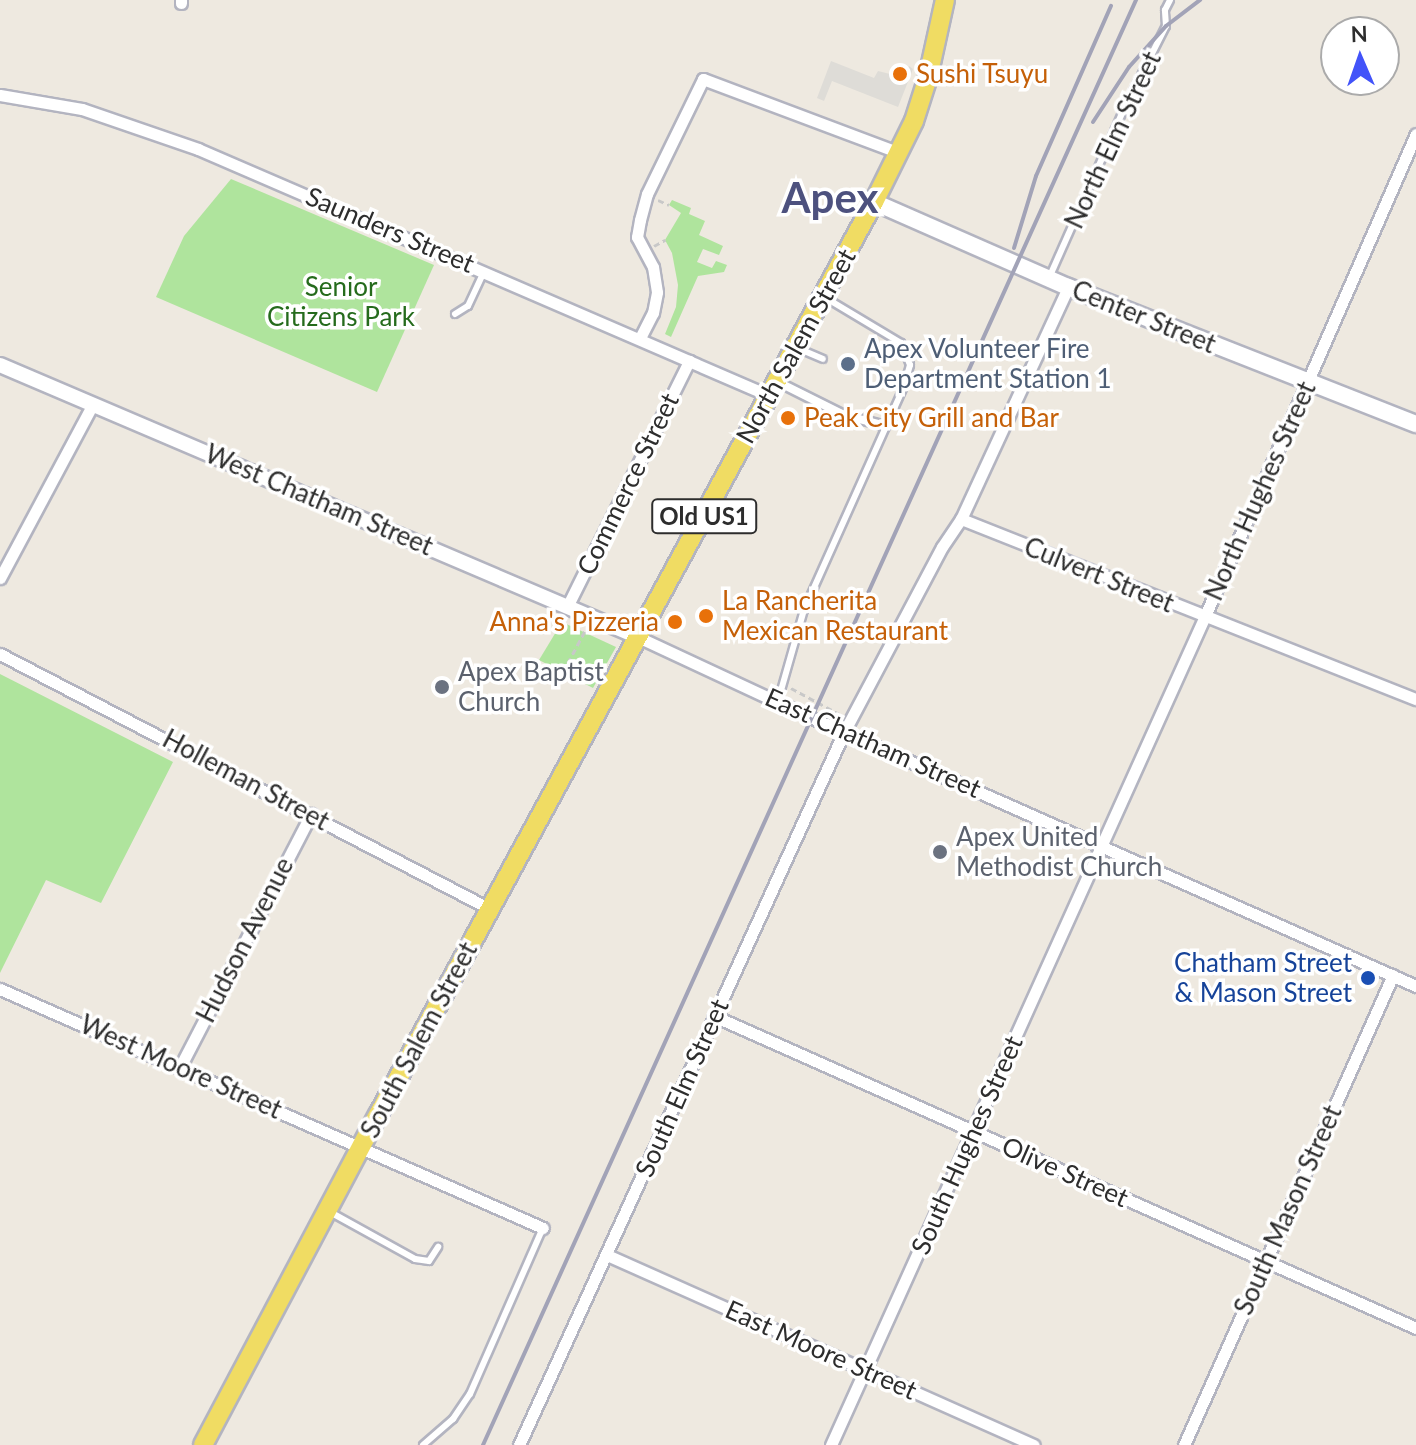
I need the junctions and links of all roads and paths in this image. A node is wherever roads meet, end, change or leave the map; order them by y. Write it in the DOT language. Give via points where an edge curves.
graph roads {
  1 [pos="945,0"];
  2 [pos="1170,0"];
  3 [pos="0,95"];
  4 [pos="1416,134"];
  5 [pos="900,153"];
  6 [pos="874,202"];
  7 [pos="485,271"];
  8 [pos="1049,278"];
  9 [pos="1068,287"];
  10 [pos="823,297"];
  11 [pos="455,314"];
  12 [pos="640,338"];
  13 [pos="796,348"];
  14 [pos="823,359"];
  15 [pos="689,361"];
  16 [pos="0,365"];
  17 [pos="1308,382"];
  18 [pos="774,389"];
  19 [pos="93,404"];
  20 [pos="1416,424"];
  21 [pos="886,426"];
  22 [pos="961,519"];
  23 [pos="0,578"];
  24 [pos="567,607"];
  25 [pos="1205,616"];
  26 [pos="585,631"];
  27 [pos="638,637"];
  28 [pos="0,654"];
  29 [pos="563,672"];
  30 [pos="791,688"];
  31 [pos="1416,699"];
  32 [pos="778,701"];
  33 [pos="839,714"];
  34 [pos="844,732"];
  35 [pos="311,814"];
  36 [pos="1100,845"];
  37 [pos="490,909"];
  38 [pos="1393,975"];
  39 [pos="1416,986"];
  40 [pos="0,989"];
  41 [pos="714,1016"];
  42 [pos="180,1067"];
  43 [pos="974,1131"];
  44 [pos="361,1146"];
  45 [pos="327,1211"];
  46 [pos="543,1228"];
  47 [pos="438,1247"];
  48 [pos="607,1255"];
  49 [pos="1265,1261"];
  50 [pos="1416,1328"];
  51 [pos="864,1370"];
  52 [pos="210,1443"];
  53 [pos="423,1445"];
  54 [pos="519,1445"];
  55 [pos="831,1445"];
  56 [pos="1034,1445"];
  57 [pos="1184,1445"];
  1 -- 5 [label="main road, North Salem Street" via="928,77"];
  2 -- 8 [label="lane, North Elm Street" via="1166,26 1145,75 1123,111"];
  3 -- 7 [label="street, Saunders Street" via="49,101 141,127"];
  4 -- 17 [label="street, North Hughes Street"];
  5 -- 6 [label="main road, North Salem Street"];
  5 -- 12 [label="street" via="703,79 647,194 640,220 637,237 653,267 657,292"];
  6 -- 8 [label="main road, Center Street"];
  6 -- 10 [label="main road, North Salem Street / Old US1"];
  7 -- 11 [label="lane" via="468,306"];
  7 -- 12 [label="street, Saunders Street"];
  8 -- 9 [label="main road, Center Street"];
  9 -- 17 [label="main road, Center Street"];
  9 -- 22 [label="street"];
  10 -- 13 [label="main road, North Salem Street / Old US1"];
  10 -- 21 [label="lane" via="905,347 910,365"];
  12 -- 15 [label="street, Saunders Street"];
  13 -- 14 [label="lane"];
  13 -- 18 [label="main road, North Salem Street / Old US1"];
  15 -- 18 [label="street, Saunders Street"];
  15 -- 24 [label="street, Commerce Street"];
  16 -- 19 [label="street, West Chatham Street"];
  17 -- 20 [label="main road, Center Street"];
  17 -- 25 [label="street, North Hughes Street"];
  18 -- 21 [label="street"];
  18 -- 27 [label="main road, North Salem Street / Old US1"];
  19 -- 23 [label="street"];
  19 -- 24 [label="street, West Chatham Street"];
  21 -- 32 [label="lane" via="804,610"];
  22 -- 25 [label="street, Culvert Street"];
  22 -- 34 [label="street"];
  24 -- 27 [label="street, West Chatham Street"];
  25 -- 31 [label="street, Culvert Street"];
  25 -- 36 [label="street, North Hughes Street"];
  26 -- 29 [label="path"];
  27 -- 32 [label="street, East Chatham Street"];
  27 -- 37 [label="main road, South Salem Street"];
  28 -- 35 [label="street, Holleman Street"];
  30 -- 33 [label="path"];
  32 -- 34 [label="street, East Chatham Street"];
  34 -- 36 [label="street, East Chatham Street"];
  34 -- 41 [label="street, South Elm Street"];
  35 -- 37 [label="street, Holleman Street"];
  35 -- 42 [label="street, Hudson Avenue"];
  36 -- 38 [label="street, East Chatham Street"];
  36 -- 43 [label="street, South Hughes Street"];
  37 -- 44 [label="main road, South Salem Street"];
  38 -- 39 [label="street, East Chatham Street"];
  38 -- 49 [label="street, South Mason Street"];
  40 -- 42 [label="street, West Moore Street"];
  41 -- 43 [label="street, Olive Street"];
  41 -- 48 [label="street, South Elm Street"];
  42 -- 44 [label="street, West Moore Street"];
  43 -- 49 [label="street, Olive Street"];
  43 -- 51 [label="street, South Hughes Street"];
  44 -- 45 [label="main road, South Salem Street"];
  44 -- 46 [label="street"];
  45 -- 47 [label="lane" via="415,1259 429,1261"];
  45 -- 52 [label="main road, South Salem Street"];
  46 -- 53 [label="lane" via="470,1394 453,1419"];
  48 -- 51 [label="street, East Moore Street"];
  48 -- 54 [label="street, South Elm Street"];
  49 -- 50 [label="street, Olive Street"];
  49 -- 57 [label="street, South Mason Street"];
  51 -- 55 [label="street, South Hughes Street"];
  51 -- 56 [label="street, East Moore Street"];
}
